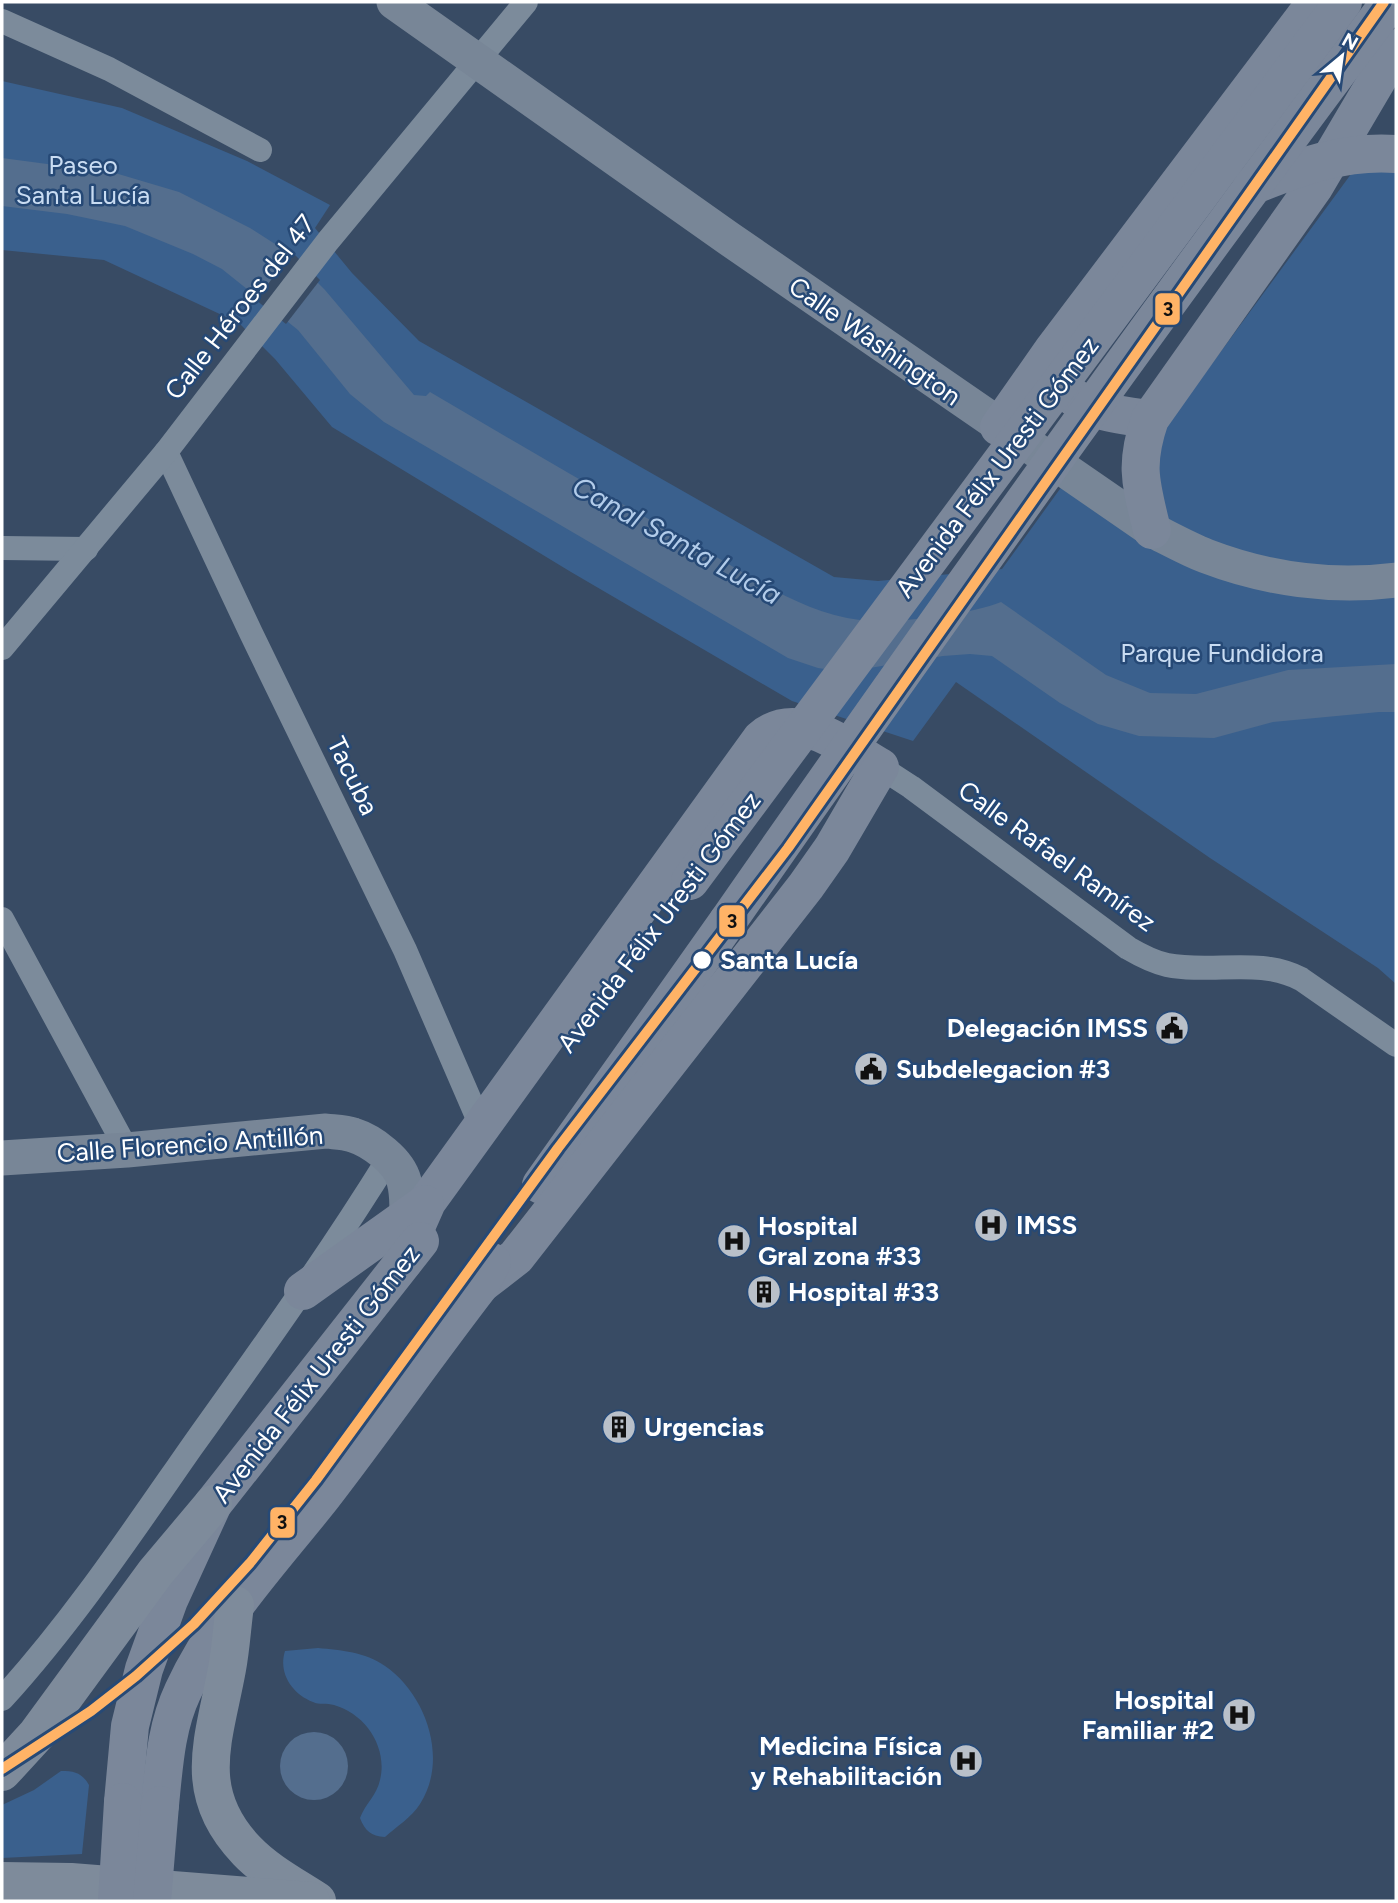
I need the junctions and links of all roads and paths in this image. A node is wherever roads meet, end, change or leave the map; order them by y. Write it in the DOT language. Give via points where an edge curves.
graph roads {
  1 [pos="394,2"];
  2 [pos="526,2"];
  3 [pos="1318,2"];
  4 [pos="1343,2"];
  5 [pos="1390,2"];
  6 [pos="2,21"];
  7 [pos="1394,59"];
  8 [pos="478,61"];
  9 [pos="260,150"];
  10 [pos="1396,154"];
  11 [pos="1252,186"];
  12 [pos="1053,350"];
  13 [pos="1150,419"];
  14 [pos="999,426"];
  15 [pos="166,452"];
  16 [pos="1152,530"];
  17 [pos="2,548"];
  18 [pos="86,550"];
  19 [pos="1396,580"];
  20 [pos="2,648"];
  21 [pos="880,767"];
  22 [pos="2,919"];
  23 [pos="1396,1045"];
  24 [pos="482,1128"];
  25 [pos="127,1150"];
  26 [pos="2,1158"];
  27 [pos="390,1158"];
  28 [pos="426,1210"];
  29 [pos="481,1284"];
  30 [pos="303,1291"];
  31 [pos="213,1504"];
  32 [pos="235,1605"];
  33 [pos="2,1699"];
  34 [pos="2,1772"];
  35 [pos="2,1881"];
  36 [pos="117,1901"];
  37 [pos="152,1901"];
  38 [pos="311,1901"];
  39 [pos="317,1901"];
  1 -- 8 [label="main road, Calle Washington"];
  2 -- 8 [label="street, Calle Héroes del 47"];
  3 -- 7 [label="main road"];
  3 -- 12 [label="main road"];
  4 -- 28 [label="main road, Avenida Félix Uresti Gómez, bridge"];
  5 -- 11 [label="main road, Avenida Félix Uresti Gómez, bridge"];
  6 -- 9 [label="street" via="120,74"];
  7 -- 13 [label="main road" via="1314,187"];
  8 -- 14 [label="main road, Calle Washington"];
  8 -- 15 [label="street, Calle Héroes del 47" via="328,242"];
  10 -- 11 [label="main road, bridge" via="1341,156"];
  11 -- 29 [label="main road, Avenida Félix Uresti Gómez, bridge" via="503,1237"];
  12 -- 13 [label="main road" via="1063,388 1081,404"];
  12 -- 14 [label="main road"];
  13 -- 16 [label="main road" via="1139,462"];
  14 -- 16 [label="main road, Calle Washington"];
  15 -- 18 [label="street, Calle Héroes del 47"];
  15 -- 24 [label="street, Tacuba" via="405,950"];
  16 -- 19 [label="main road, Calle Washington" via="1206,556 1268,575 1325,583"];
  17 -- 18 [label="street"];
  18 -- 20 [label="street, Calle Héroes del 47"];
  21 -- 23 [label="street, Calle Rafael Ramírez" via="1147,958 1168,965 1286,971"];
  21 -- 24 [label="main road" via="801,726 772,729"];
  21 -- 29 [label="main road" via="832,849 789,908 516,1257"];
  22 -- 25 [label="street"];
  24 -- 28 [label="main road"];
  25 -- 26 [label="main road, Calle Florencio Antillón"];
  25 -- 27 [label="main road, Calle Florencio Antillón" via="326,1131 353,1135"];
  27 -- 28 [label="main road"];
  27 -- 30 [label="street"];
  28 -- 30 [label="main road"];
  28 -- 31 [label="main road, Avenida Félix Uresti Gómez" via="404,1261"];
  29 -- 32 [label="main road, Avenida Félix Uresti Gómez"];
  30 -- 33 [label="street" via="77,1611"];
  31 -- 34 [label="highway" via="155,1573 37,1734"];
  31 -- 36 [label="main road, Avenida Félix Uresti Gómez, bridge" via="169,1600 130,1726"];
  32 -- 37 [label="main road, Avenida Félix Uresti Gómez, bridge" via="183,1692 166,1742"];
  32 -- 39 [label="highway" via="211,1752 217,1809 248,1852"];
  35 -- 38 [label="highway"];
}
